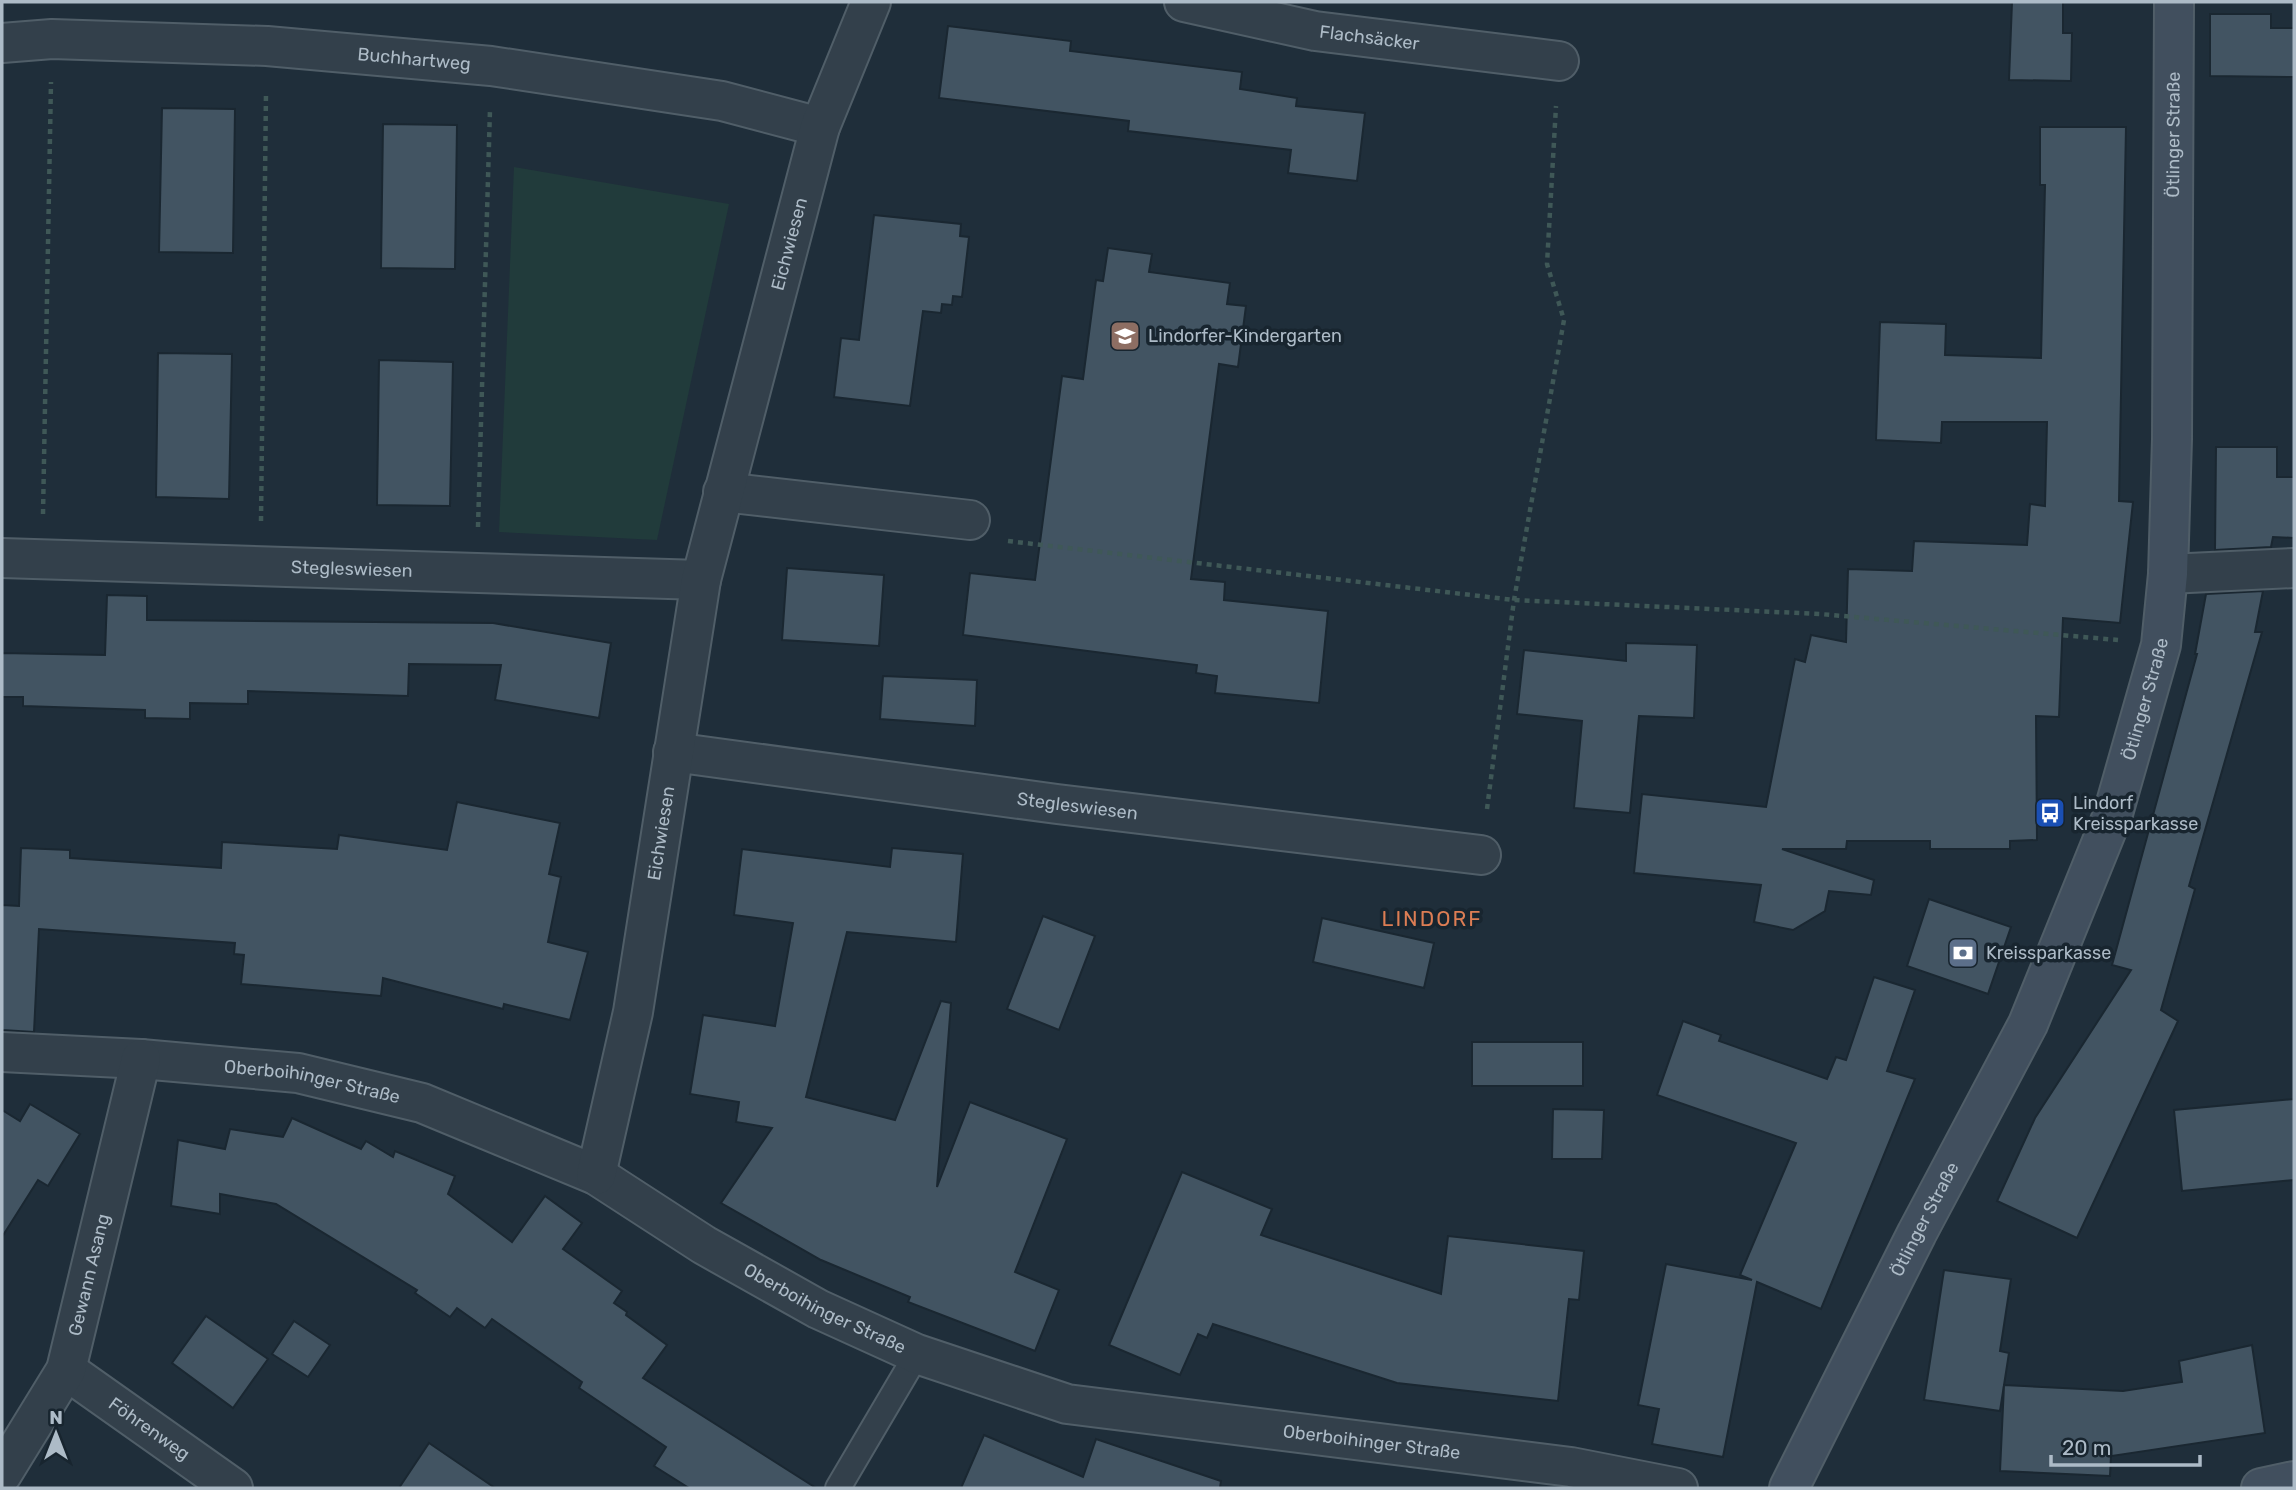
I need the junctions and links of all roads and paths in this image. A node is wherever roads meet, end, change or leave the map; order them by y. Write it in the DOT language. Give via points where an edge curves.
graph roads {
  1 [pos="871,2"];
  2 [pos="1184,2"];
  3 [pos="2174,2"];
  4 [pos="52,39"];
  5 [pos="2,43"];
  6 [pos="267,46"];
  7 [pos="1559,61"];
  8 [pos="491,66"];
  9 [pos="820,127"];
  10 [pos="723,492"];
  11 [pos="971,520"];
  12 [pos="2,558"];
  13 [pos="42,560"];
  14 [pos="260,566"];
  15 [pos="2294,568"];
  16 [pos="477,574"];
  17 [pos="2168,575"];
  18 [pos="701,580"];
  19 [pos="1514,600"];
  20 [pos="2161,645"];
  21 [pos="673,752"];
  22 [pos="1481,855"];
  23 [pos="2,1052"];
  24 [pos="141,1059"];
  25 [pos="596,1175"];
  26 [pos="917,1354"];
  27 [pos="66,1370"];
  28 [pos="2,1474"];
  29 [pos="2294,1481"];
  30 [pos="233,1488"];
  31 [pos="838,1488"];
  32 [pos="1678,1488"];
  33 [pos="1789,1488"];
  34 [pos="2261,1488"];
  1 -- 9 [label="street, Eichwiesen"];
  2 -- 7 [label="street, Flachsäcker" via="1315,31"];
  3 -- 17 [label="street, Ötlinger Straße"];
  4 -- 5 [label="street, Buchhartweg"];
  4 -- 6 [label="street, Buchhartweg"];
  4 -- 13 [label="path"];
  6 -- 8 [label="street, Buchhartweg"];
  6 -- 14 [label="path"];
  7 -- 19 [label="path" via="1547,264 1564,320"];
  8 -- 9 [label="street, Buchhartweg" via="722,101"];
  8 -- 16 [label="path"];
  9 -- 10 [label="street, Eichwiesen"];
  10 -- 11 [label="street"];
  10 -- 18 [label="street, Eichwiesen"];
  11 -- 19 [label="path" via="1006,541"];
  12 -- 13 [label="street, Stegleswiesen"];
  13 -- 14 [label="street, Stegleswiesen"];
  14 -- 16 [label="street, Stegleswiesen"];
  15 -- 17 [label="street"];
  16 -- 18 [label="street, Stegleswiesen"];
  17 -- 20 [label="street, Ötlinger Straße"];
  18 -- 21 [label="street, Eichwiesen"];
  19 -- 20 [label="path" via="1820,614"];
  19 -- 22 [label="path"];
  20 -- 33 [label="street, Ötlinger Straße" via="2112,817 2028,1024"];
  21 -- 22 [label="street, Stegleswiesen"];
  21 -- 25 [label="street, Eichwiesen" via="633,1012"];
  23 -- 24 [label="street, Oberboihinger Straße"];
  24 -- 25 [label="street, Oberboihinger Straße" via="298,1073 422,1103"];
  24 -- 27 [label="street, Gewann Asang"];
  25 -- 26 [label="street, Oberboihinger Straße" via="704,1245 818,1309"];
  26 -- 31 [label="lane"];
  26 -- 32 [label="street, Oberboihinger Straße" via="1067,1404 1571,1467"];
  27 -- 28 [label="street, Gewann Asang"];
  27 -- 30 [label="street, Föhrenweg"];
  29 -- 34 [label="street"];
}
